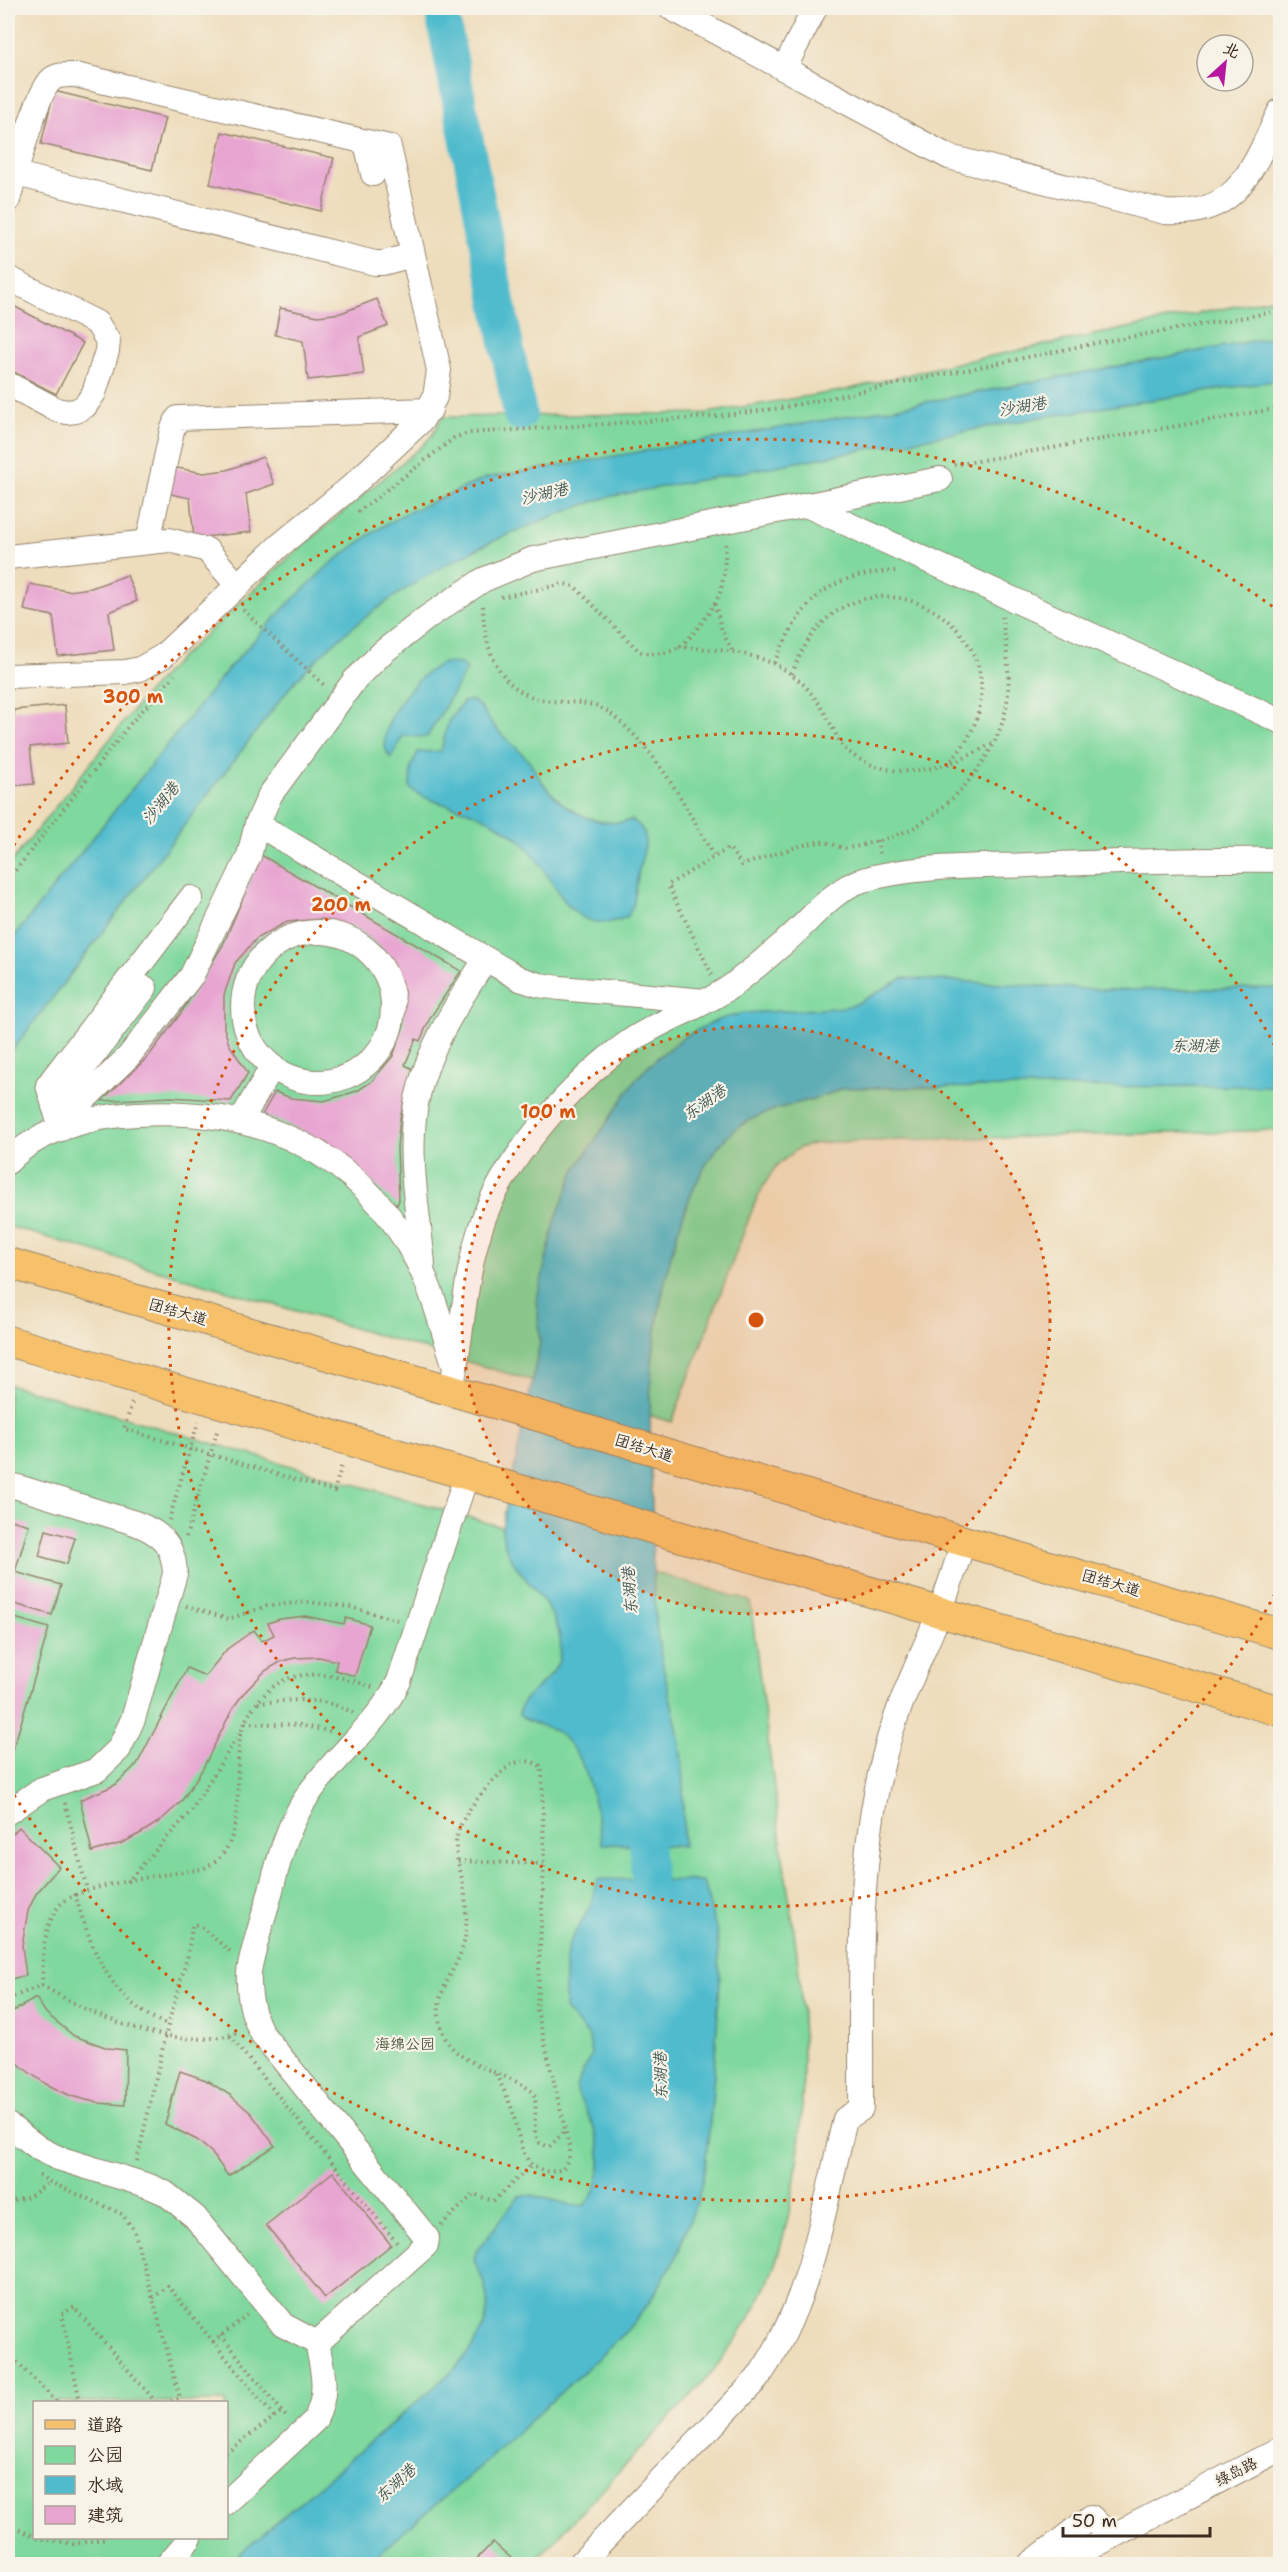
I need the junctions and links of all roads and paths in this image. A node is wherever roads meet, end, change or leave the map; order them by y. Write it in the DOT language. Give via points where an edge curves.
graph roads {
  1 [pos="671,8"];
  2 [pos="815,8"];
  3 [pos="784,69"];
  4 [pos="1281,111"];
  5 [pos="366,142"];
  6 [pos="16,174"];
  7 [pos="373,174"];
  8 [pos="8,200"];
  9 [pos="413,255"];
  10 [pos="8,278"];
  11 [pos="1281,311"];
  12 [pos="8,384"];
  13 [pos="1281,408"];
  14 [pos="430,410"];
  15 [pos="940,479"];
  16 [pos="806,505"];
  17 [pos="357,512"];
  18 [pos="728,520"];
  19 [pos="148,542"];
  20 [pos="8,557"];
  21 [pos="903,571"];
  22 [pos="482,591"];
  23 [pos="243,599"];
  24 [pos="715,603"];
  25 [pos="1000,610"];
  26 [pos="235,617"];
  27 [pos="679,647"];
  28 [pos="733,652"];
  29 [pos="774,663"];
  30 [pos="182,667"];
  31 [pos="792,674"];
  32 [pos="8,676"];
  33 [pos="318,680"];
  34 [pos="1281,721"];
  35 [pos="995,741"];
  36 [pos="945,767"];
  37 [pos="257,824"];
  38 [pos="714,857"];
  39 [pos="1281,860"];
  40 [pos="8,880"];
  41 [pos="191,898"];
  42 [pos="485,960"];
  43 [pos="145,988"];
  44 [pos="713,997"];
  45 [pos="272,1067"];
  46 [pos="58,1120"];
  47 [pos="240,1122"];
  48 [pos="8,1162"];
  49 [pos="8,1263"];
  50 [pos="424,1274"];
  51 [pos="8,1341"];
  52 [pos="453,1379"];
  53 [pos="132,1403"];
  54 [pos="198,1422"];
  55 [pos="218,1428"];
  56 [pos="190,1449"];
  57 [pos="210,1455"];
  58 [pos="342,1464"];
  59 [pos="475,1476"];
  60 [pos="8,1484"];
  61 [pos="164,1538"];
  62 [pos="964,1540"];
  63 [pos="175,1574"];
  64 [pos="168,1600"];
  65 [pos="940,1611"];
  66 [pos="418,1627"];
  67 [pos="1281,1634"];
  68 [pos="393,1694"];
  69 [pos="257,1703"];
  70 [pos="1281,1711"];
  71 [pos="245,1723"];
  72 [pos="243,1728"];
  73 [pos="363,1733"];
  74 [pos="54,1784"];
  75 [pos="8,1812"];
  76 [pos="458,1861"];
  77 [pos="544,1864"];
  78 [pos="127,1882"];
  79 [pos="87,1890"];
  80 [pos="75,1894"];
  81 [pos="249,1972"];
  82 [pos="42,1985"];
  83 [pos="8,1999"];
  84 [pos="257,2024"];
  85 [pos="168,2025"];
  86 [pos="165,2035"];
  87 [pos="230,2036"];
  88 [pos="496,2074"];
  89 [pos="8,2124"];
  90 [pos="565,2132"];
  91 [pos="533,2164"];
  92 [pos="31,2169"];
  93 [pos="132,2181"];
  94 [pos="50,2182"];
  95 [pos="8,2202"];
  96 [pos="427,2238"];
  97 [pos="410,2259"];
  98 [pos="153,2298"];
  99 [pos="263,2302"];
  100 [pos="221,2335"];
  101 [pos="213,2342"];
  102 [pos="317,2343"];
  103 [pos="8,2368"];
  104 [pos="55,2401"];
  105 [pos="80,2401"];
  106 [pos="154,2401"];
  107 [pos="174,2401"];
  108 [pos="274,2417"];
  109 [pos="1281,2450"];
  110 [pos="228,2452"];
  111 [pos="228,2501"];
  112 [pos="8,2525"];
  113 [pos="33,2536"];
  114 [pos="1110,2537"];
  115 [pos="43,2539"];
  116 [pos="64,2539"];
  117 [pos="102,2539"];
  118 [pos="189,2539"];
  119 [pos="58,2543"];
  120 [pos="1078,2560"];
  121 [pos="168,2565"];
  122 [pos="580,2565"];
  123 [pos="1030,2565"];
  1 -- 3 [label="street"];
  2 -- 3 [label="street"];
  3 -- 4 [label="street" via="949,157 1165,212 1196,211 1222,202 1236,192"];
  5 -- 6 [label="street" via="66,75 54,77 46,86"];
  5 -- 7 [label="street"];
  5 -- 9 [label="street" via="389,147"];
  6 -- 8 [label="street"];
  6 -- 9 [label="street" via="375,263"];
  9 -- 14 [label="street" via="439,370"];
  10 -- 12 [label="street" via="97,323 108,340 93,393 85,406 76,411 57,410"];
  11 -- 17 [label="path" via="1101,342 780,408 709,417 469,434 454,438"];
  13 -- 15 [label="path" via="938,468"];
  14 -- 19 [label="street" via="178,418 172,430"];
  14 -- 23 [label="street" via="397,446 279,546"];
  15 -- 16 [label="street"];
  16 -- 18 [label="street"];
  16 -- 34 [label="street"];
  18 -- 22 [label="street" via="522,562"];
  18 -- 24 [label="path" via="721,589"];
  19 -- 20 [label="street"];
  19 -- 23 [label="street" via="169,540 207,550"];
  21 -- 29 [label="path" via="849,579 816,596 799,615"];
  22 -- 27 [label="path" via="570,585 639,651 651,654"];
  22 -- 37 [label="street" via="401,637 354,681 270,795"];
  22 -- 38 [label="path" via="485,635 497,669 520,691 534,698 589,704 612,715 653,756"];
  23 -- 26 [label="path"];
  23 -- 32 [label="street" via="140,669"];
  23 -- 33 [label="path" via="255,620"];
  24 -- 27 [label="path"];
  24 -- 28 [label="path" via="722,632"];
  25 -- 35 [label="path" via="1009,681 1004,718"];
  27 -- 28 [label="path"];
  28 -- 29 [label="path"];
  29 -- 31 [label="path"];
  30 -- 40 [label="path" via="131,723"];
  31 -- 36 [label="path" via="814,697 848,752 872,764 907,771"];
  31 -- 36 [label="path" via="798,656 816,628 850,604 890,597 937,611 956,627 970,647 977,662 981,695 975,727"];
  35 -- 36 [label="path"];
  35 -- 38 [label="path" via="950,800 921,823 898,834 844,848 819,842 742,865 729,848"];
  37 -- 42 [label="street"];
  37 -- 46 [label="street" via="249,856 192,975 129,1056"];
  38 -- 44 [label="path" via="668,885"];
  39 -- 44 [label="street" via="978,867 884,875 846,888 784,943"];
  41 -- 46 [label="street" via="48,1085"];
  42 -- 44 [label="street" via="539,985"];
  42 -- 50 [label="street" via="439,1036 417,1100 413,1157"];
  43 -- 46 [label="street"];
  44 -- 52 [label="street" via="609,1057 531,1138 485,1216 470,1274"];
  45 -- 45 [label="street" via="297,1080 326,1082 353,1074 375,1056 390,1032 393,1004 386,976 370,953 339,935 303,933 277,944 256,964 244,990 243,1018 253,1045"];
  45 -- 47 [label="street"];
  46 -- 47 [label="street" via="173,1112"];
  46 -- 48 [label="street" via="44,1136"];
  47 -- 50 [label="street" via="287,1136 336,1162 391,1217"];
  49 -- 52 [label="main road, 团结大道"];
  50 -- 52 [label="street"];
  51 -- 59 [label="main road"];
  52 -- 62 [label="main road, 团结大道" via="508,1407"];
  53 -- 56 [label="path" via="124,1430"];
  54 -- 56 [label="path"];
  55 -- 57 [label="path"];
  56 -- 57 [label="path"];
  56 -- 61 [label="path"];
  57 -- 58 [label="path" via="334,1491"];
  57 -- 63 [label="path"];
  59 -- 65 [label="main road"];
  59 -- 66 [label="street"];
  60 -- 61 [label="street" via="135,1523"];
  61 -- 63 [label="street" via="173,1555"];
  62 -- 65 [label="street"];
  62 -- 67 [label="main road, 团结大道"];
  63 -- 64 [label="street"];
  64 -- 66 [label="path" via="225,1619 285,1603 334,1604"];
  64 -- 74 [label="street" via="133,1719 119,1749 97,1770"];
  65 -- 70 [label="main road"];
  65 -- 122 [label="street" via="883,1758 862,1895 861,2109 845,2120 812,2256 793,2314 757,2379"];
  66 -- 68 [label="street"];
  68 -- 69 [label="path" via="331,1675 307,1674 272,1687"];
  68 -- 73 [label="street"];
  69 -- 71 [label="path"];
  69 -- 73 [label="path" via="331,1703 342,1707"];
  71 -- 72 [label="path"];
  71 -- 73 [label="path"];
  72 -- 78 [label="path" via="191,1811"];
  72 -- 78 [label="path" via="234,1827 222,1856 202,1869"];
  73 -- 81 [label="street" via="317,1782 294,1819"];
  74 -- 75 [label="street" via="25,1798"];
  74 -- 79 [label="path" via="68,1810"];
  76 -- 77 [label="path"];
  76 -- 77 [label="path" via="458,1832 475,1803 502,1771 525,1761 536,1763 542,1770"];
  76 -- 88 [label="path" via="466,1906 465,1937 441,1992 441,2024 446,2039 461,2054"];
  77 -- 90 [label="path" via="537,2010"];
  78 -- 79 [label="path"];
  79 -- 80 [label="path"];
  80 -- 82 [label="path" via="59,1906 50,1924"];
  80 -- 85 [label="path" via="94,1953 111,1981 138,2009"];
  81 -- 84 [label="street" via="249,1992"];
  81 -- 85 [label="path" via="213,1937 193,1925"];
  82 -- 83 [label="path"];
  82 -- 86 [label="path" via="101,2015"];
  84 -- 87 [label="path"];
  84 -- 96 [label="street"];
  85 -- 86 [label="path"];
  86 -- 87 [label="path"];
  86 -- 93 [label="path"];
  87 -- 97 [label="path"];
  88 -- 90 [label="path" via="533,2092 535,2129 540,2143 552,2146"];
  88 -- 91 [label="path" via="513,2112 519,2144"];
  89 -- 93 [label="street" via="58,2158"];
  90 -- 91 [label="path" via="570,2153 566,2166 549,2171"];
  91 -- 96 [label="path" via="493,2201 474,2194"];
  92 -- 94 [label="path"];
  93 -- 99 [label="street" via="165,2193 195,2217"];
  94 -- 95 [label="path" via="29,2198"];
  94 -- 98 [label="path" via="116,2211 129,2222"];
  96 -- 97 [label="street" via="426,2245"];
  97 -- 102 [label="street"];
  98 -- 101 [label="path" via="168,2286"];
  98 -- 107 [label="path" via="180,2398"];
  99 -- 100 [label="path"];
  99 -- 102 [label="street" via="282,2325"];
  100 -- 101 [label="path"];
  100 -- 108 [label="path" via="282,2411"];
  101 -- 108 [label="path"];
  102 -- 111 [label="street" via="325,2380 324,2397 315,2420"];
  103 -- 104 [label="path" via="16,2361"];
  105 -- 106 [label="path" via="62,2314 74,2307"];
  108 -- 110 [label="path"];
  109 -- 114 [label="street, 绿岛路"];
  112 -- 113 [label="path"];
  114 -- 120 [label="street, 绿岛路"];
  114 -- 123 [label="street" via="1091,2517"];
  115 -- 119 [label="path"];
  116 -- 119 [label="path"];
  117 -- 119 [label="path"];
  118 -- 121 [label="street"];
}
